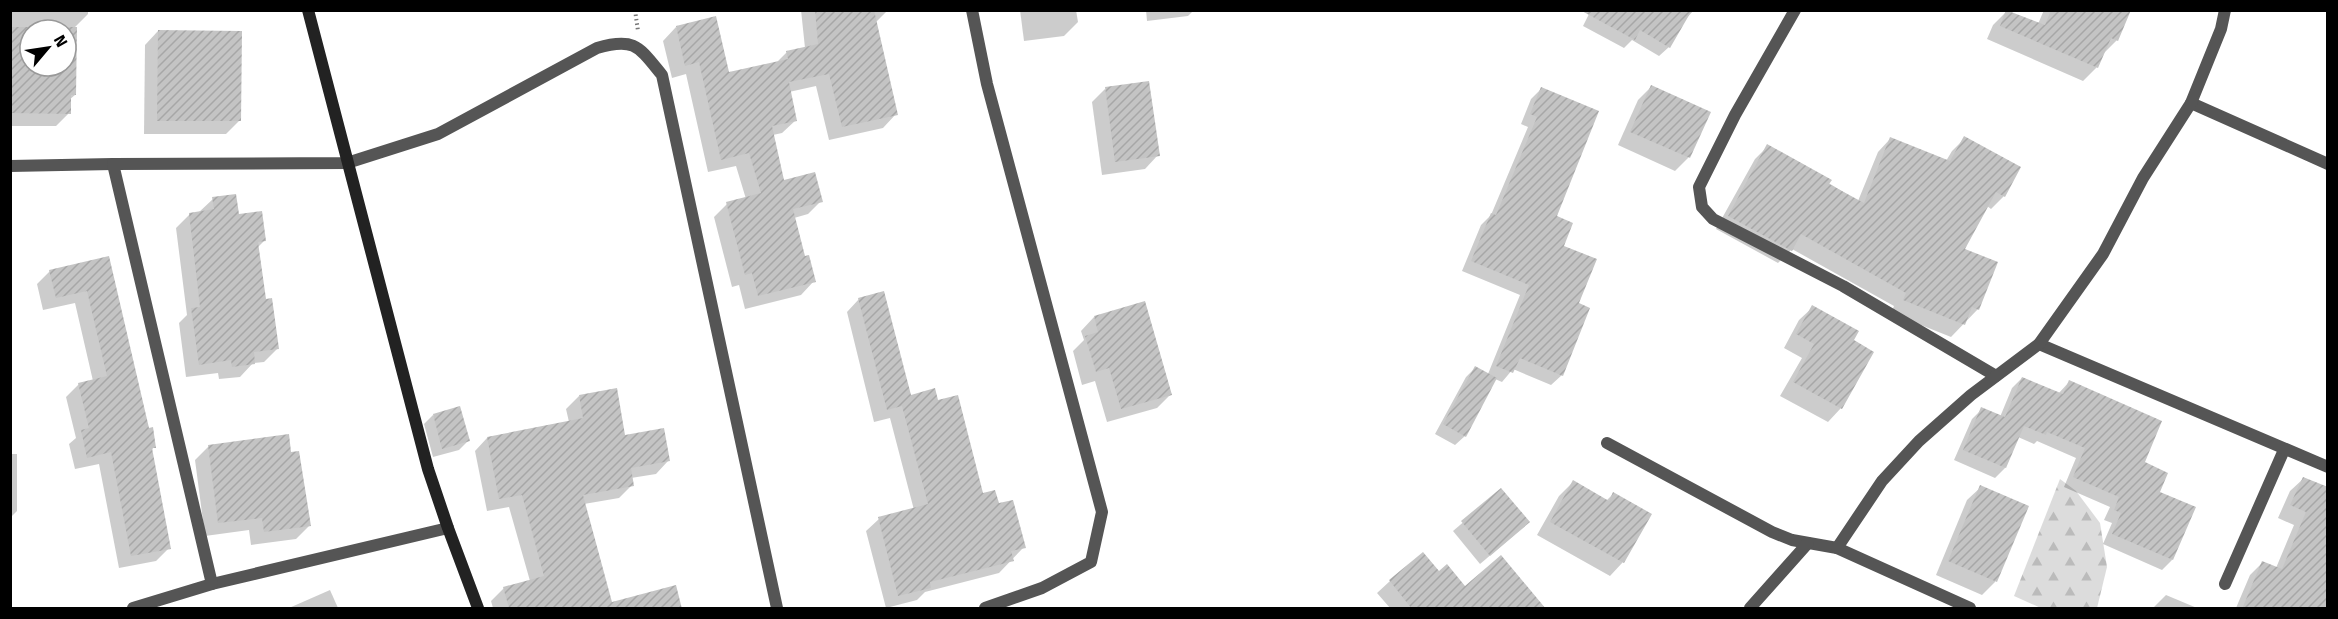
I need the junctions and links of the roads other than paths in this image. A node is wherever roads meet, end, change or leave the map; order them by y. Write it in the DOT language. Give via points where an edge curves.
graph roads {
  1 [pos="308,10"];
  2 [pos="972,10"];
  3 [pos="1795,10"];
  4 [pos="2225,10"];
  5 [pos="2191,104"];
  6 [pos="347,163"];
  7 [pos="113,164"];
  8 [pos="2328,164"];
  9 [pos="10,166"];
  10 [pos="2039,344"];
  11 [pos="1996,376"];
  12 [pos="1607,443"];
  13 [pos="2284,450"];
  14 [pos="2328,467"];
  15 [pos="448,528"];
  16 [pos="1808,543"];
  17 [pos="1837,548"];
  18 [pos="212,584"];
  19 [pos="2225,584"];
  20 [pos="133,609"];
  21 [pos="478,609"];
  22 [pos="777,609"];
  23 [pos="985,609"];
  24 [pos="1750,609"];
  25 [pos="1970,609"];
  1 -- 6 [label="street"];
  2 -- 23 [label="street" via="987,84 1102,512 1091,562 1042,588"];
  3 -- 11 [label="street" via="1735,115 1700,187 1702,207 1713,219 1843,286"];
  4 -- 5 [label="street"];
  5 -- 8 [label="street"];
  5 -- 10 [label="street" via="2143,178 2103,254"];
  6 -- 7 [label="street"];
  6 -- 15 [label="street" via="428,469"];
  6 -- 22 [label="street" via="438,134 597,48 617,42 640,48 662,75"];
  7 -- 9 [label="street"];
  7 -- 18 [label="street"];
  10 -- 11 [label="street"];
  10 -- 13 [label="street"];
  11 -- 17 [label="street" via="1918,441 1882,481"];
  12 -- 16 [label="street" via="1772,532"];
  13 -- 14 [label="street"];
  13 -- 19 [label="street"];
  15 -- 18 [label="street"];
  15 -- 21 [label="street"];
  16 -- 17 [label="street"];
  16 -- 24 [label="street"];
  17 -- 25 [label="street"];
  18 -- 20 [label="street"];
}
